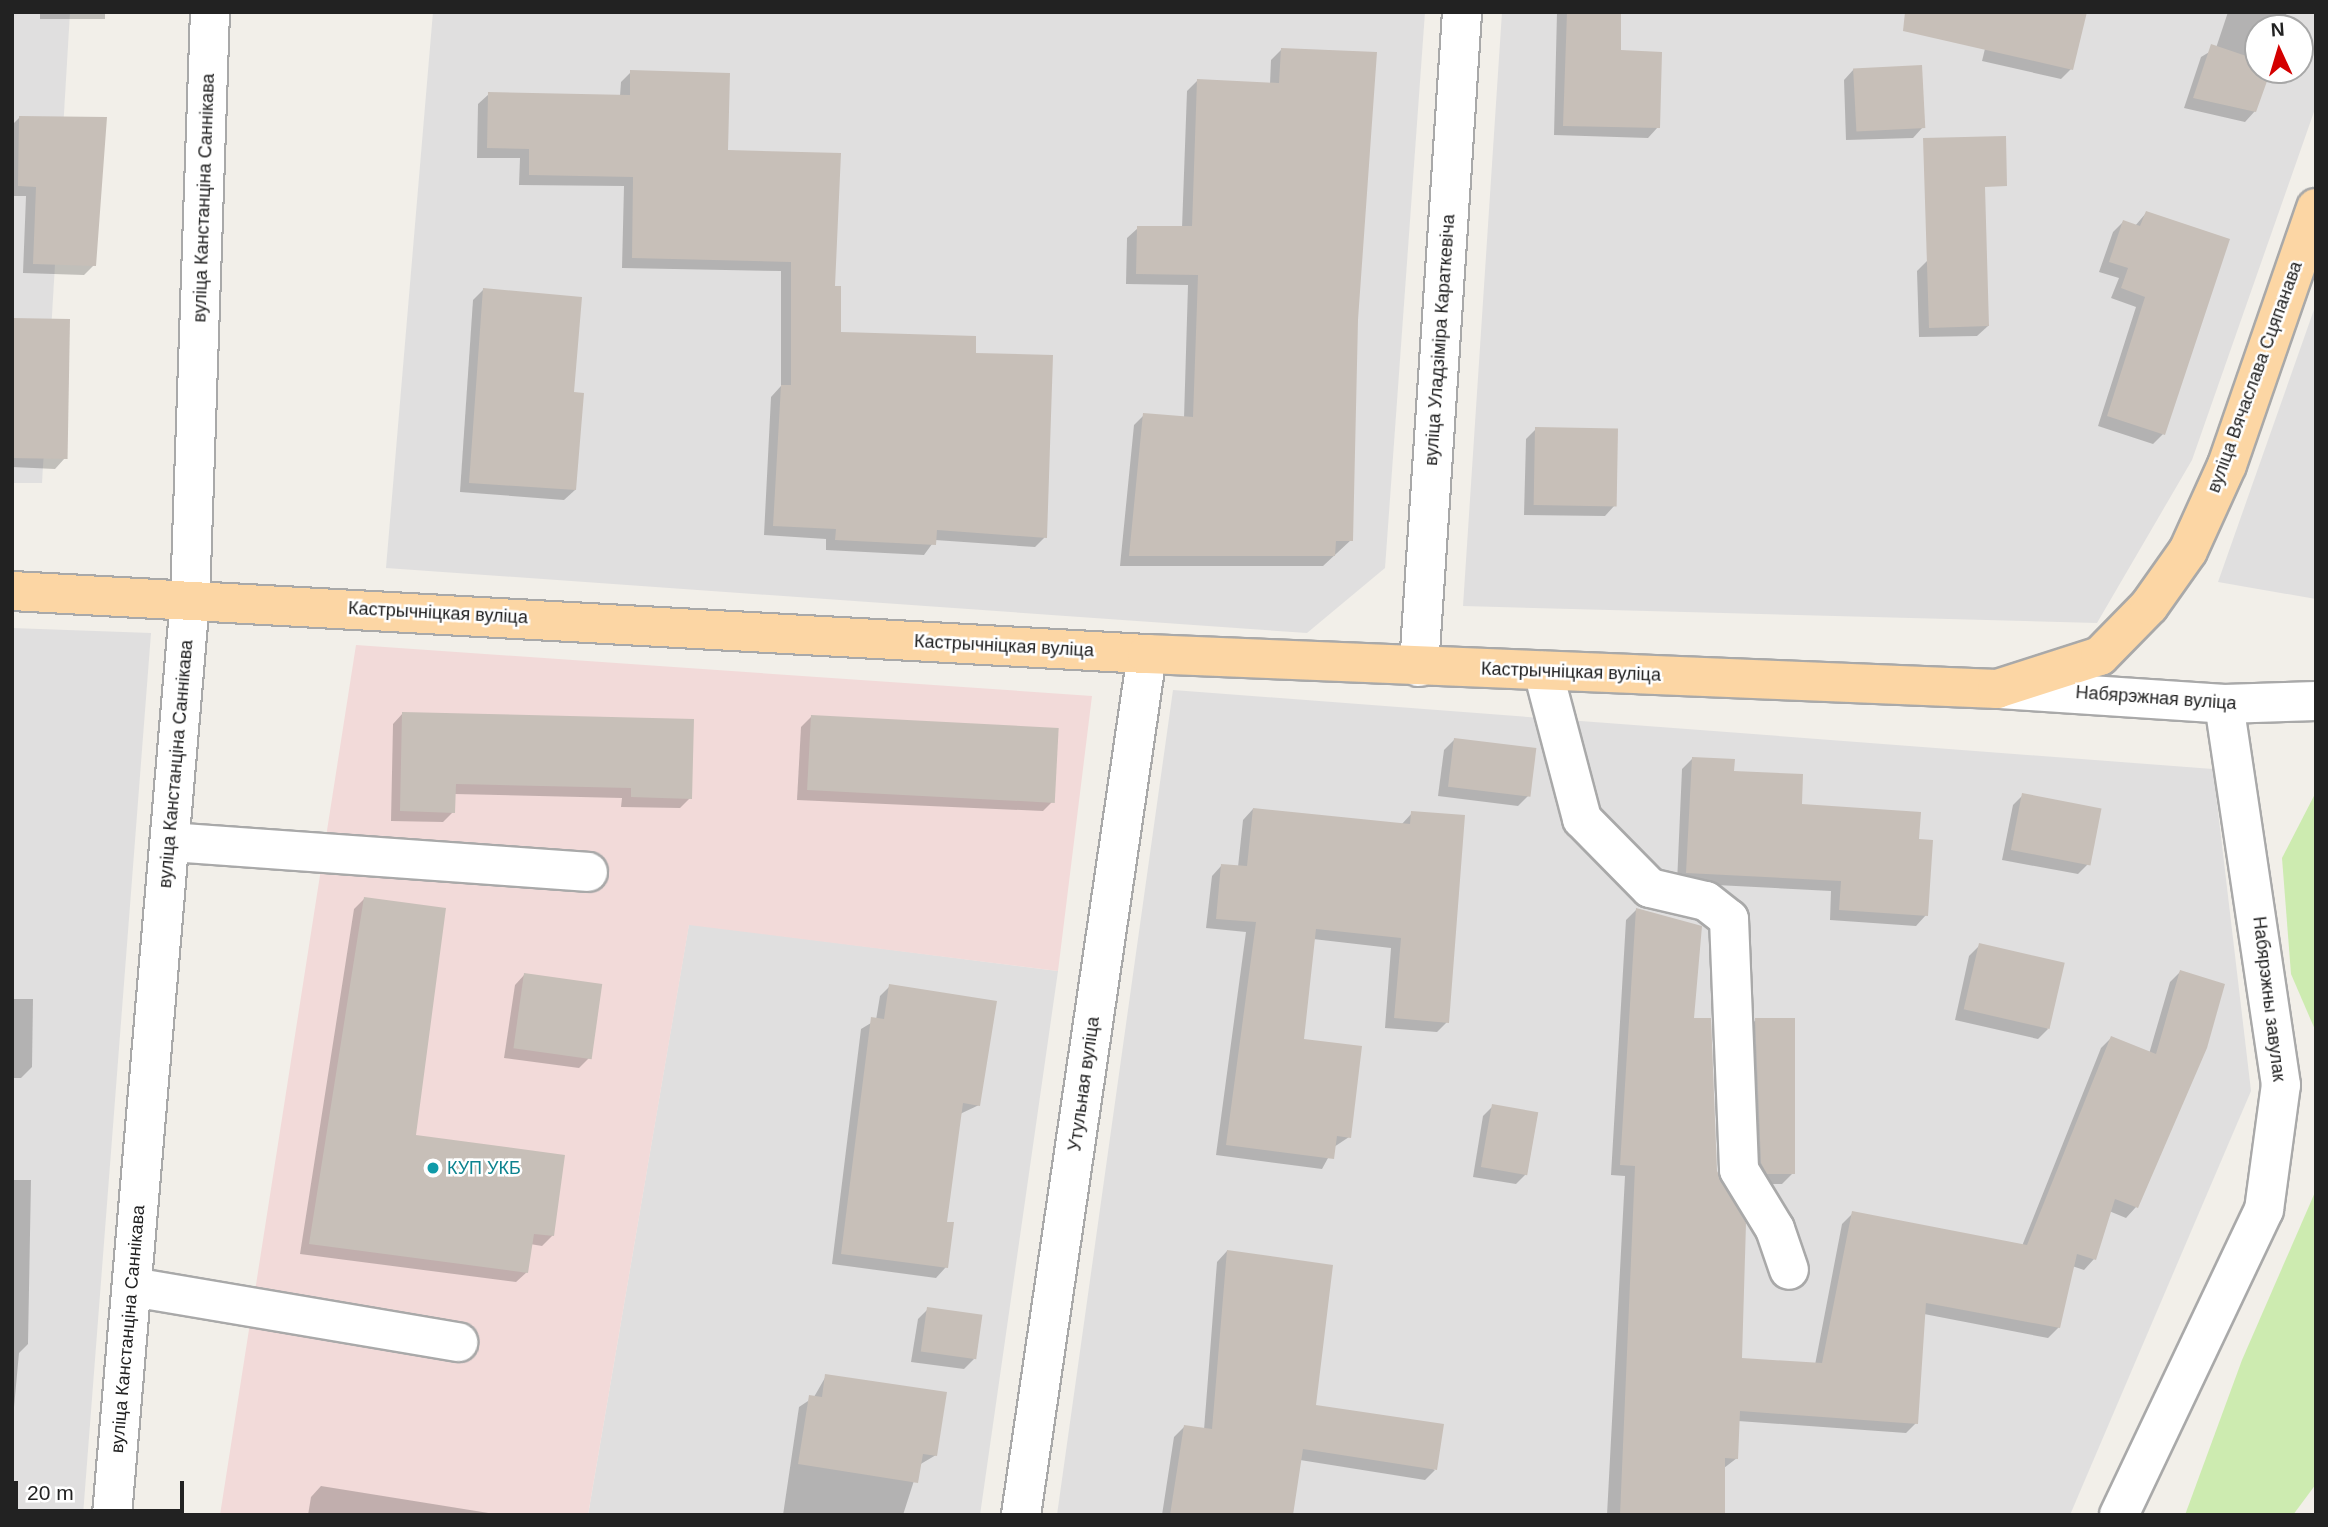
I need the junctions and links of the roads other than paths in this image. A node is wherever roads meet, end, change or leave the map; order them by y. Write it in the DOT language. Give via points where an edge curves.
graph roads {
  1 [pos="210,12"];
  2 [pos="1462,12"];
  3 [pos="2316,208"];
  4 [pos="12,591"];
  5 [pos="190,599"];
  6 [pos="1147,654"];
  7 [pos="1419,667"];
  8 [pos="1543,671"];
  9 [pos="1997,689"];
  10 [pos="2316,701"];
  11 [pos="2224,704"];
  12 [pos="170,842"];
  13 [pos="588,872"];
  14 [pos="1789,1270"];
  15 [pos="132,1287"];
  16 [pos="458,1342"];
  17 [pos="113,1515"];
  18 [pos="1021,1515"];
  19 [pos="2119,1515"];
  1 -- 5 [label="street, вуліца Канстанціна Саннікава"];
  2 -- 7 [label="street, вуліца Уладзіміра Караткевіча"];
  3 -- 9 [label="main road, вуліца Вячаслава Сцяпанава" via="2227,465 2188,551 2149,606 2100,656"];
  4 -- 5 [label="main road, Кастрычніцкая вуліца"];
  5 -- 6 [label="main road, Кастрычніцкая вуліца"];
  5 -- 12 [label="street, вуліца Канстанціна Саннікава"];
  6 -- 7 [label="main road, Кастрычніцкая вуліца"];
  6 -- 18 [label="street, Утульная вуліца"];
  7 -- 8 [label="main road, Кастрычніцкая вуліца"];
  8 -- 9 [label="main road, Кастрычніцкая вуліца"];
  8 -- 14 [label="street" via="1583,818 1650,888 1706,901 1729,919 1739,1170 1774,1229"];
  9 -- 11 [label="street, Набярэжная вуліца"];
  10 -- 11 [label="street, Набярэжная вуліца"];
  11 -- 19 [label="street, Набярэжны завулак" via="2281,1085 2264,1210"];
  12 -- 13 [label="street"];
  12 -- 15 [label="street, вуліца Канстанціна Саннікава"];
  15 -- 16 [label="street"];
  15 -- 17 [label="street, вуліца Канстанціна Саннікава"];
}
